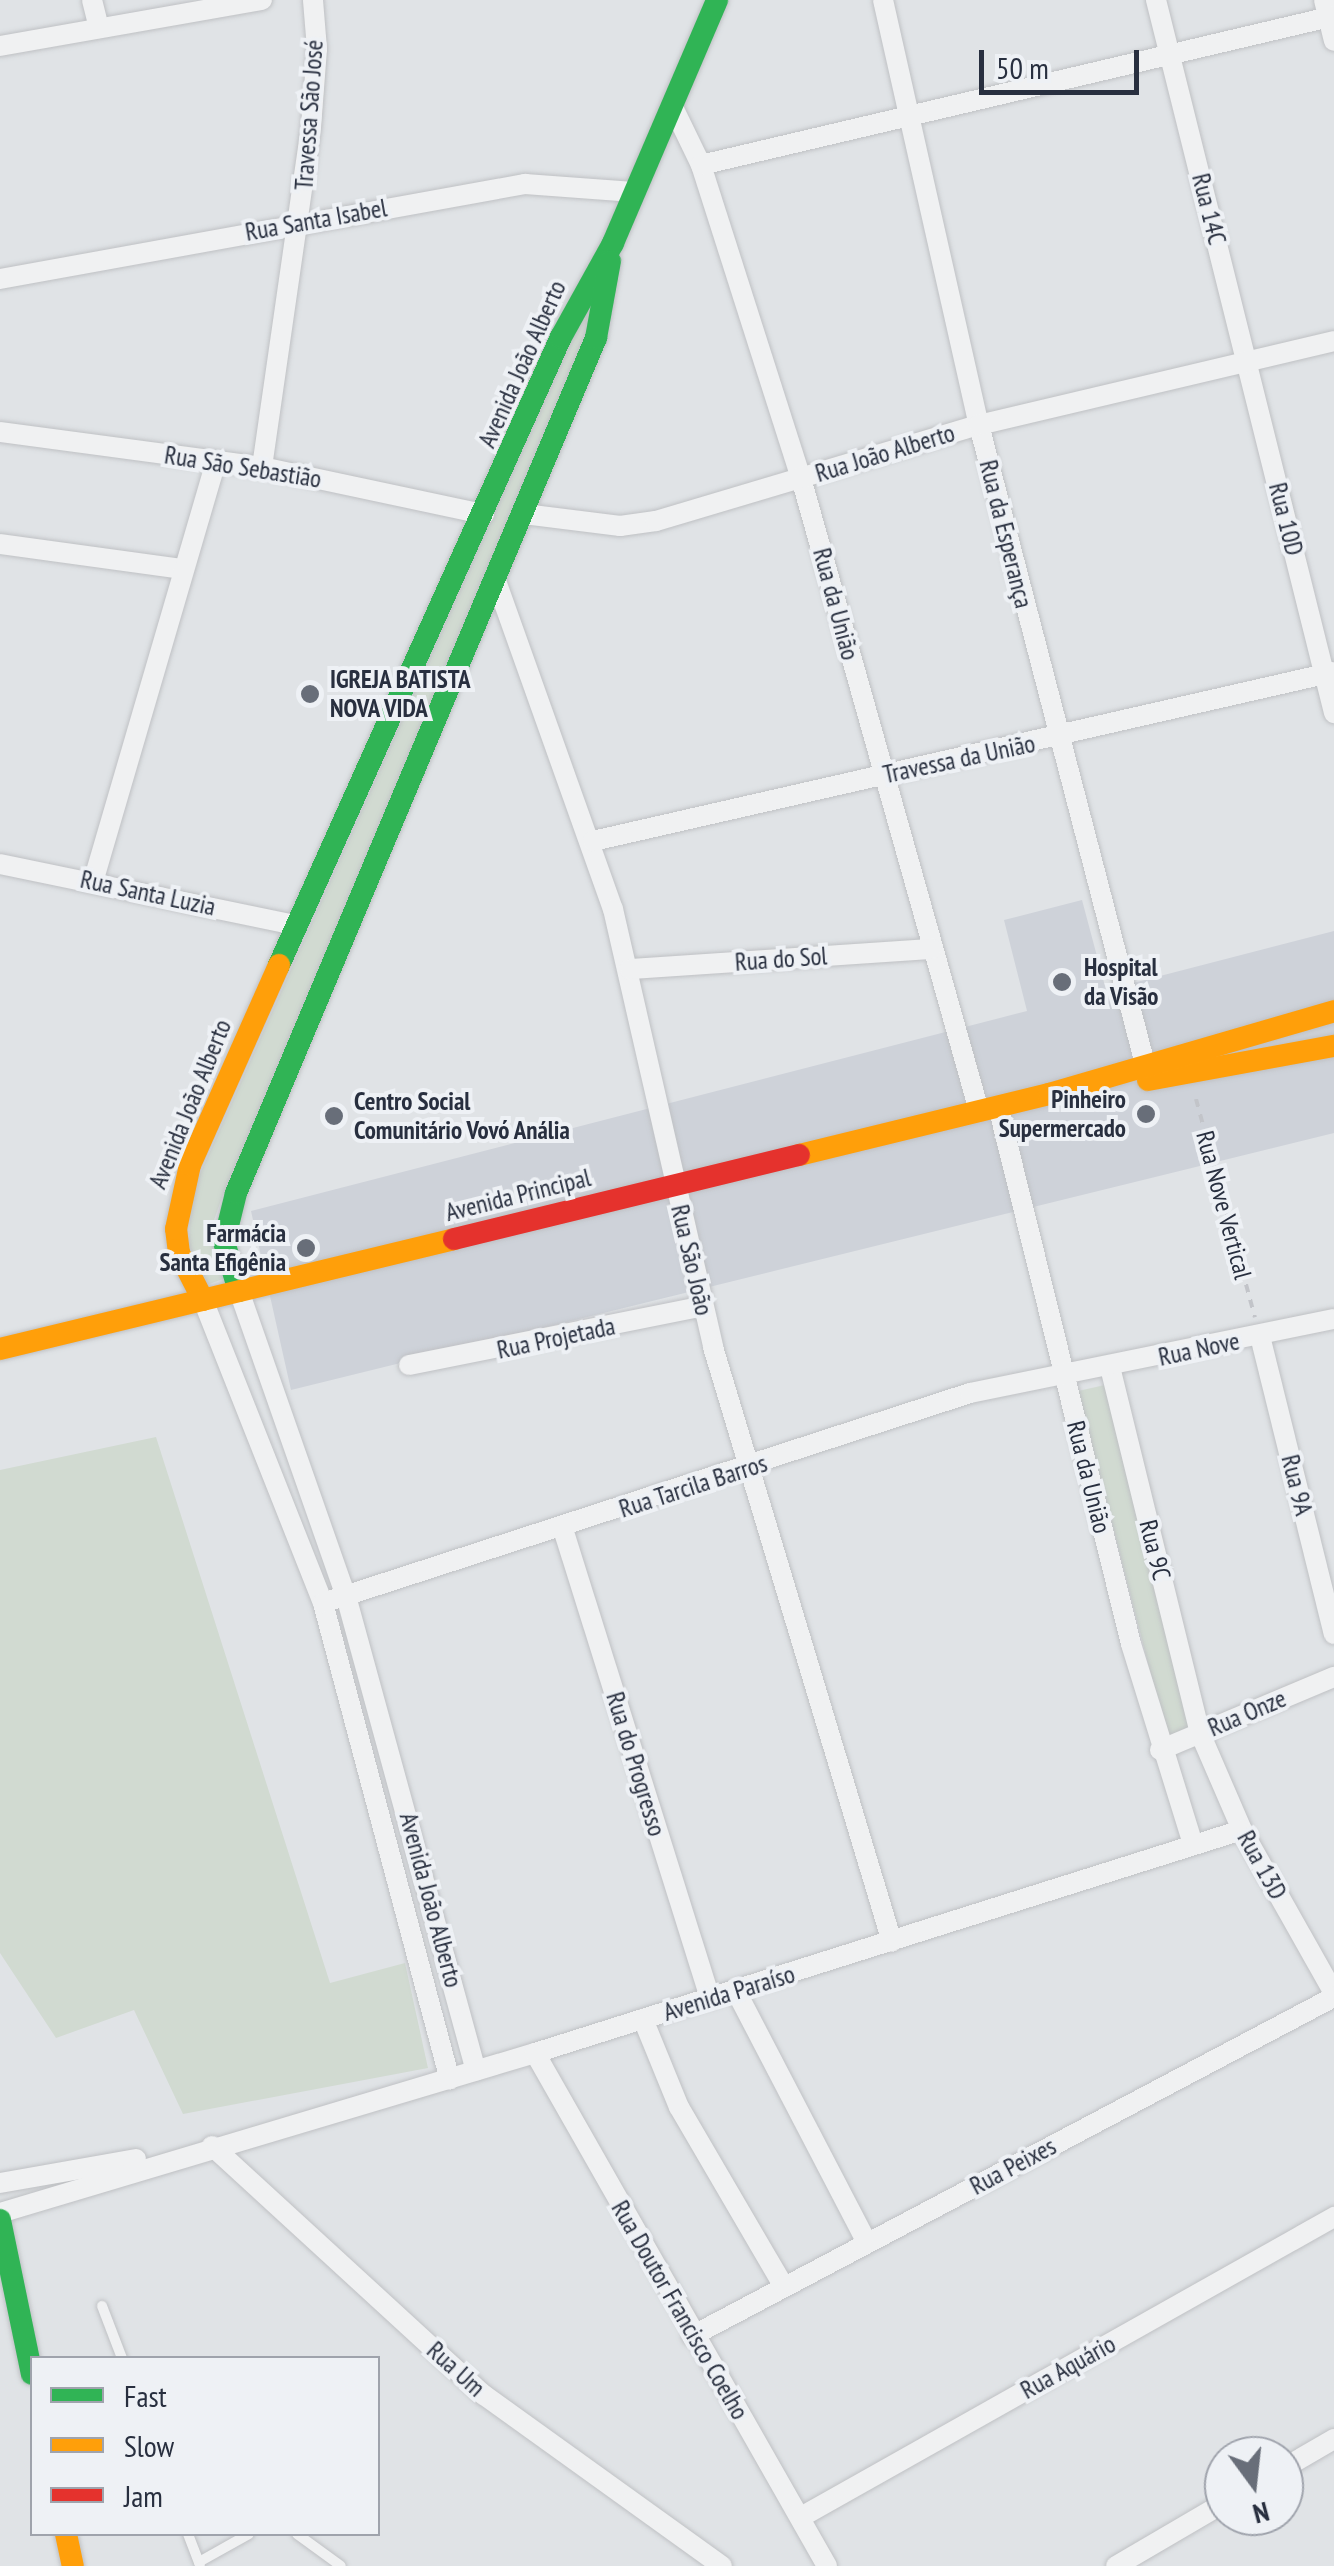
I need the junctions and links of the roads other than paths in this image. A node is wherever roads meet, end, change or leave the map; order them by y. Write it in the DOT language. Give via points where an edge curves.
graph roads {
  1 [pos="92,0"];
  2 [pos="262,0"];
  3 [pos="313,0"];
  4 [pos="717,0"];
  5 [pos="883,0"];
  6 [pos="1156,0"];
  7 [pos="1329,11"];
  8 [pos="99,28"];
  9 [pos="1334,41"];
  10 [pos="0,46"];
  11 [pos="1170,54"];
  12 [pos="672,105"];
  13 [pos="906,117"];
  14 [pos="701,165"];
  15 [pos="634,192"];
  16 [pos="300,222"];
  17 [pos="613,242"];
  18 [pos="0,280"];
  19 [pos="1334,342"];
  20 [pos="1247,364"];
  21 [pos="979,425"];
  22 [pos="0,432"];
  23 [pos="216,462"];
  24 [pos="262,467"];
  25 [pos="801,478"];
  26 [pos="484,514"];
  27 [pos="524,514"];
  28 [pos="0,544"];
  29 [pos="182,569"];
  30 [pos="495,578"];
  31 [pos="1329,673"];
  32 [pos="1334,712"];
  33 [pos="1057,738"];
  34 [pos="882,776"];
  35 [pos="592,840"];
  36 [pos="0,864"];
  37 [pos="94,882"];
  38 [pos="295,924"];
  39 [pos="931,949"];
  40 [pos="630,968"];
  41 [pos="1334,1011"];
  42 [pos="1334,1046"];
  43 [pos="1145,1064"];
  44 [pos="1049,1094"];
  45 [pos="988,1108"];
  46 [pos="674,1185"];
  47 [pos="239,1291"];
  48 [pos="203,1300"];
  49 [pos="703,1306"];
  50 [pos="1334,1318"];
  51 [pos="1260,1336"];
  52 [pos="0,1350"];
  53 [pos="409,1365"];
  54 [pos="1110,1367"];
  55 [pos="1063,1374"];
  56 [pos="747,1469"];
  57 [pos="563,1529"];
  58 [pos="346,1596"];
  59 [pos="323,1603"];
  60 [pos="1334,1634"];
  61 [pos="1334,1677"];
  62 [pos="1200,1733"];
  63 [pos="1160,1750"];
  64 [pos="1242,1830"];
  65 [pos="1193,1844"];
  66 [pos="892,1942"];
  67 [pos="736,1991"];
  68 [pos="1334,1995"];
  69 [pos="710,1999"];
  70 [pos="644,2019"];
  71 [pos="535,2054"];
  72 [pos="476,2072"];
  73 [pos="450,2079"];
  74 [pos="212,2146"];
  75 [pos="0,2183"];
  76 [pos="0,2213"];
  77 [pos="1334,2217"];
  78 [pos="0,2220"];
  79 [pos="867,2243"];
  80 [pos="784,2287"];
  81 [pos="102,2306"];
  82 [pos="692,2336"];
  83 [pos="121,2356"];
  84 [pos="30,2364"];
  85 [pos="1334,2439"];
  86 [pos="1304,2456"];
  87 [pos="1204,2515"];
  88 [pos="801,2517"];
  89 [pos="66,2536"];
  90 [pos="189,2536"];
  91 [pos="246,2536"];
  92 [pos="300,2536"];
  93 [pos="199,2564"];
  94 [pos="73,2566"];
  95 [pos="341,2566"];
  96 [pos="722,2566"];
  97 [pos="828,2566"];
  98 [pos="1116,2566"];
  1 -- 8 [label="street"];
  2 -- 8 [label="street"];
  3 -- 16 [label="street, Travessa São José" via="317,48"];
  4 -- 12 [label="street, Avenida João Alberto"];
  5 -- 13 [label="street, Rua da Esperança"];
  6 -- 11 [label="street, Rua 14C"];
  7 -- 9 [label="street"];
  7 -- 11 [label="street"];
  8 -- 10 [label="street"];
  11 -- 13 [label="street"];
  11 -- 20 [label="street, Rua 14C"];
  12 -- 14 [label="street, Rua da União"];
  12 -- 15 [label="street, Avenida João Alberto"];
  13 -- 14 [label="street"];
  13 -- 21 [label="street, Rua da Esperança"];
  14 -- 25 [label="street, Rua da União"];
  15 -- 16 [label="street, Rua Santa Isabel" via="525,184"];
  15 -- 17 [label="street, Avenida João Alberto"];
  16 -- 18 [label="street, Rua Santa Isabel"];
  16 -- 24 [label="street, Travessa São José"];
  17 -- 26 [label="street, Avenida João Alberto" via="561,337"];
  17 -- 27 [label="street, Avenida João Alberto" via="596,338"];
  19 -- 20 [label="street, Rua João Alberto"];
  20 -- 21 [label="street, Rua João Alberto"];
  20 -- 31 [label="street, Rua 10D"];
  21 -- 25 [label="street, Rua João Alberto"];
  21 -- 33 [label="street, Rua da Esperança"];
  22 -- 23 [label="street, Rua São Sebastião"];
  23 -- 24 [label="street, Rua São Sebastião"];
  23 -- 29 [label="street"];
  24 -- 26 [label="street, Rua São Sebastião"];
  25 -- 27 [label="street, Rua João Alberto" via="620,526"];
  25 -- 34 [label="street, Rua da União"];
  26 -- 38 [label="street, Avenida João Alberto"];
  27 -- 30 [label="street, Avenida João Alberto"];
  28 -- 29 [label="street"];
  29 -- 37 [label="street"];
  30 -- 35 [label="street, Rua São João"];
  30 -- 47 [label="street, Avenida João Alberto" via="232,1206 224,1242"];
  31 -- 32 [label="street, Rua 10D"];
  31 -- 33 [label="street, Travessa da União"];
  33 -- 34 [label="street, Travessa da União"];
  33 -- 43 [label="street, Rua da Esperança"];
  34 -- 35 [label="street, Travessa da União"];
  34 -- 39 [label="street, Rua da União"];
  35 -- 40 [label="street, Rua São João"];
  36 -- 37 [label="street, Rua Santa Luzia"];
  37 -- 38 [label="street, Rua Santa Luzia"];
  38 -- 48 [label="street, Avenida João Alberto" via="182,1185 179,1252"];
  39 -- 40 [label="street, Rua do Sol"];
  39 -- 45 [label="street, Rua da União"];
  40 -- 46 [label="street, Rua São João"];
  41 -- 43 [label="street, Avenida Principal"];
  42 -- 44 [label="street, Avenida Principal"];
  43 -- 44 [label="street, Avenida Principal"];
  44 -- 45 [label="street, Avenida Principal"];
  45 -- 46 [label="street, Avenida Principal"];
  45 -- 55 [label="street, Rua da União"];
  46 -- 47 [label="street, Avenida Principal"];
  46 -- 49 [label="street, Rua São João"];
  47 -- 48 [label="street, Avenida Principal"];
  47 -- 58 [label="street, Avenida João Alberto"];
  48 -- 52 [label="street, Avenida Principal"];
  48 -- 59 [label="street, Avenida João Alberto"];
  49 -- 53 [label="street, Rua Projetada"];
  49 -- 56 [label="street, Rua São João"];
  50 -- 51 [label="street, Rua Nove"];
  51 -- 54 [label="street, Rua Nove"];
  51 -- 60 [label="street, Rua 9A"];
  54 -- 55 [label="street, Rua Nove"];
  54 -- 62 [label="street, Rua 9C"];
  55 -- 56 [label="street, Rua Tarcila Barros" via="970,1394"];
  55 -- 63 [label="street, Rua da União"];
  56 -- 57 [label="street, Rua Tarcila Barros"];
  56 -- 66 [label="street, Rua São João"];
  57 -- 58 [label="street, Rua Tarcila Barros"];
  57 -- 69 [label="street, Rua do Progresso"];
  58 -- 59 [label="street, Rua Tarcila Barros"];
  58 -- 72 [label="street, Avenida João Alberto"];
  59 -- 73 [label="street, Avenida João Alberto"];
  61 -- 62 [label="street, Rua Onze"];
  62 -- 63 [label="street, Rua Onze"];
  62 -- 64 [label="street, Rua 13D"];
  63 -- 65 [label="street, Rua da União"];
  64 -- 65 [label="street, Avenida Paraíso"];
  64 -- 68 [label="street, Rua 13D"];
  65 -- 66 [label="street, Avenida Paraíso"];
  66 -- 67 [label="street, Avenida Paraíso"];
  67 -- 69 [label="street, Avenida Paraíso"];
  67 -- 79 [label="street"];
  68 -- 79 [label="street, Rua Peixes"];
  69 -- 70 [label="street, Avenida Paraíso"];
  70 -- 71 [label="street, Avenida Paraíso"];
  70 -- 80 [label="street" via="679,2107"];
  71 -- 72 [label="street, Avenida Paraíso"];
  71 -- 82 [label="street, Rua Doutor Francisco Coelho"];
  72 -- 73 [label="street, Avenida Paraíso"];
  73 -- 74 [label="street, Avenida Paraíso"];
  74 -- 75 [label="street, Avenida Paraíso"];
  74 -- 76 [label="street, Avenida Paraíso"];
  74 -- 96 [label="street, Rua Um" via="484,2395"];
  77 -- 88 [label="street, Rua Aquário"];
  78 -- 84 [label="street"];
  79 -- 80 [label="street, Rua Peixes"];
  80 -- 82 [label="street, Rua Peixes"];
  81 -- 83 [label="lane"];
  82 -- 88 [label="street, Rua Doutor Francisco Coelho"];
  85 -- 86 [label="street"];
  87 -- 98 [label="street"];
  88 -- 97 [label="street, Rua Doutor Francisco Coelho"];
  89 -- 94 [label="street"];
  90 -- 93 [label="lane"];
  91 -- 93 [label="lane"];
  92 -- 95 [label="lane"];
}
